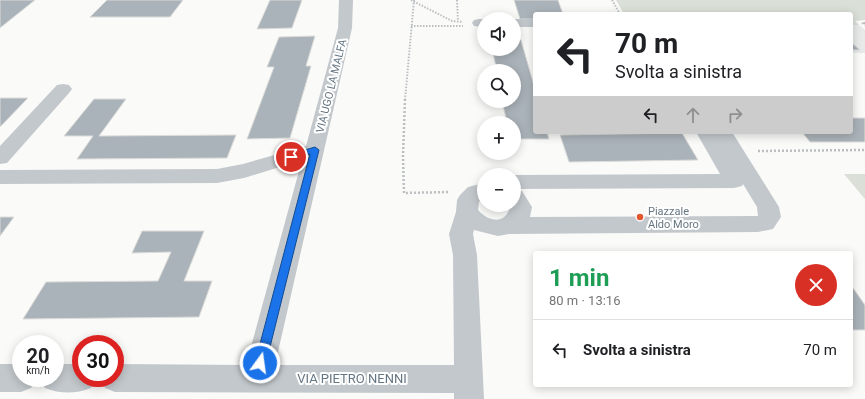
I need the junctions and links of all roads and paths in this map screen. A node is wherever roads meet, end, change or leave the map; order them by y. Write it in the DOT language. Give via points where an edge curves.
graph roads {
  1 [pos="346,0"];
  2 [pos="360,0"];
  3 [pos="413,0"];
  4 [pos="457,0"];
  5 [pos="612,0"];
  6 [pos="619,12"];
  7 [pos="458,22"];
  8 [pos="521,23"];
  9 [pos="533,23"];
  10 [pos="477,24"];
  11 [pos="477,25"];
  12 [pos="411,26"];
  13 [pos="345,28"];
  14 [pos="63,89"];
  15 [pos="707,134"];
  16 [pos="723,134"];
  17 [pos="315,150"];
  18 [pos="865,150"];
  19 [pos="734,151"];
  20 [pos="0,158"];
  21 [pos="0,177"];
  22 [pos="734,181"];
  23 [pos="521,182"];
  24 [pos="476,198"];
  25 [pos="765,202"];
  26 [pos="521,212"];
  27 [pos="499,227"];
  28 [pos="465,255"];
  29 [pos="0,378"];
  30 [pos="12,378"];
  31 [pos="124,378"];
  32 [pos="256,378"];
  33 [pos="468,389"];
  1 -- 13 [label="street, VIA UGO LA MALFA"];
  2 -- 13 [label="street, VIA UGO LA MALFA"];
  3 -- 7 [label="path"];
  3 -- 12 [label="path"];
  4 -- 7 [label="path"];
  5 -- 6 [label="path"];
  7 -- 10 [label="path"];
  8 -- 9 [label="street"];
  11 -- 12 [label="path"];
  12 -- 24 [label="path" via="404,108 404,193"];
  13 -- 17 [label="street, VIA UGO LA MALFA"];
  14 -- 20 [label="street"];
  15 -- 22 [label="street"];
  16 -- 19 [label="street"];
  17 -- 21 [label="street" via="244,171 217,176"];
  17 -- 32 [label="street, VIA UGO LA MALFA"];
  18 -- 19 [label="path"];
  19 -- 25 [label="street"];
  22 -- 23 [label="street"];
  22 -- 25 [label="street" via="749,186"];
  24 -- 27 [label="street" via="475,222"];
  24 -- 28 [label="street" via="461,234"];
  25 -- 27 [label="street" via="770,217 762,224"];
  26 -- 27 [label="street" via="514,223"];
  27 -- 28 [label="street" via="476,236"];
  28 -- 33 [label="street"];
  29 -- 30 [label="street"];
  31 -- 32 [label="street, VIA PIETRO NENNI"];
  32 -- 33 [label="street, VIA PIETRO NENNI"];
}
